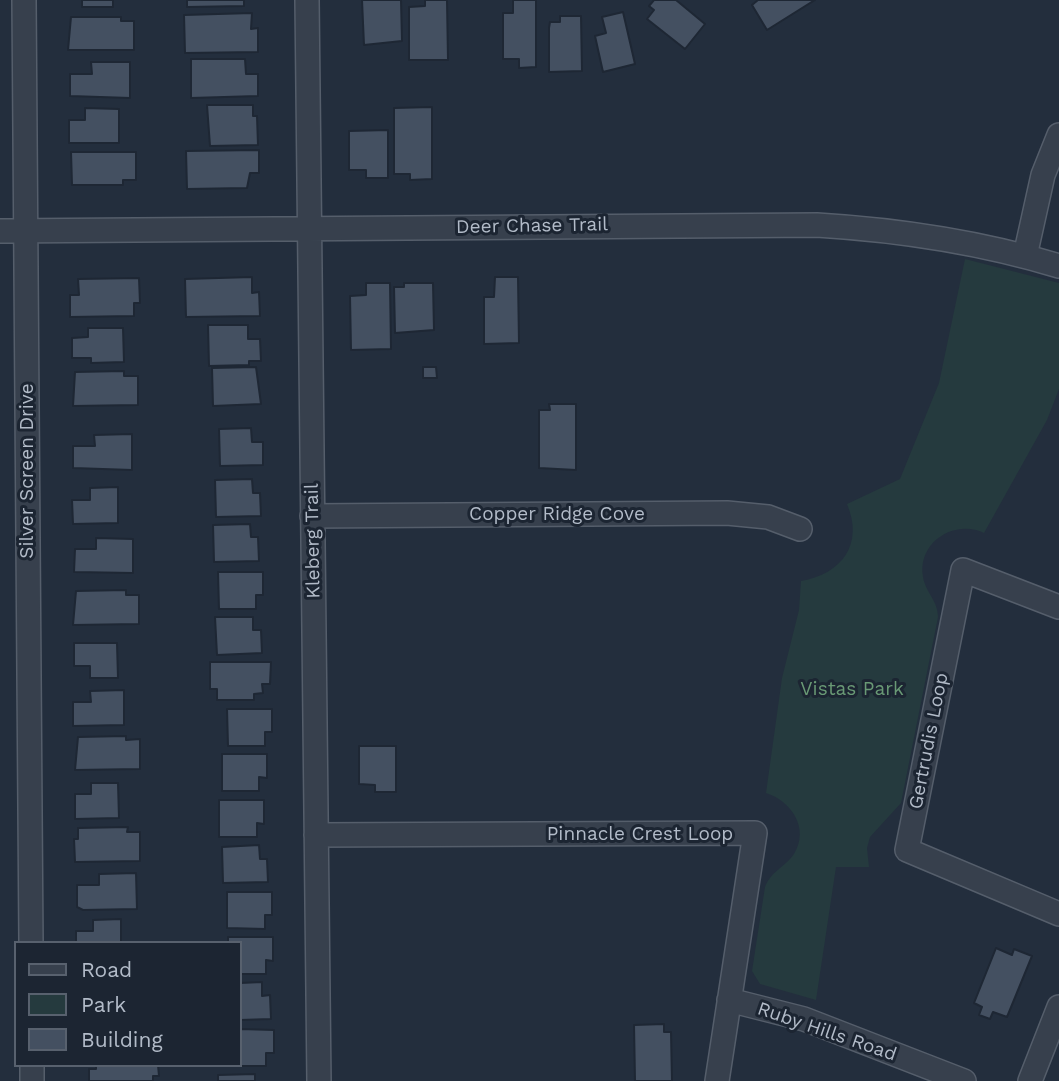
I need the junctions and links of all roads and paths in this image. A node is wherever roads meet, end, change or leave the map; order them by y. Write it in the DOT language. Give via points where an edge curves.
graph roads {
  1 [pos="24,0"];
  2 [pos="307,0"];
  3 [pos="1059,135"];
  4 [pos="309,228"];
  5 [pos="27,230"];
  6 [pos="0,231"];
  7 [pos="1025,256"];
  8 [pos="1059,266"];
  9 [pos="312,516"];
  10 [pos="800,529"];
  11 [pos="1059,607"];
  12 [pos="316,835"];
  13 [pos="1059,914"];
  14 [pos="31,941"];
  15 [pos="729,1000"];
  16 [pos="1059,1007"];
  17 [pos="319,1081"];
  18 [pos="717,1081"];
  19 [pos="964,1081"];
  20 [pos="1030,1081"];
  1 -- 5 [label="street, Silver Screen Drive"];
  2 -- 4 [label="street, Kleberg Trail"];
  3 -- 7 [label="street" via="1043,175"];
  4 -- 5 [label="street, Deer Chase Trail"];
  4 -- 7 [label="street, Deer Chase Trail" via="817,225 924,235"];
  4 -- 9 [label="street, Kleberg Trail"];
  5 -- 6 [label="street, Deer Chase Trail"];
  5 -- 14 [label="street, Silver Screen Drive"];
  7 -- 8 [label="street, Deer Chase Trail"];
  9 -- 10 [label="street, Copper Ridge Cove" via="727,513 768,517"];
  9 -- 12 [label="street, Kleberg Trail"];
  11 -- 13 [label="street, Gertrudis Loop" via="963,570 907,850"];
  12 -- 15 [label="street, Pinnacle Crest Loop" via="755,834"];
  12 -- 17 [label="street, Kleberg Trail"];
  15 -- 18 [label="street, Pinnacle Crest Loop"];
  15 -- 19 [label="street, Ruby Hills Road" via="804,1019"];
  16 -- 20 [label="street"];
}
